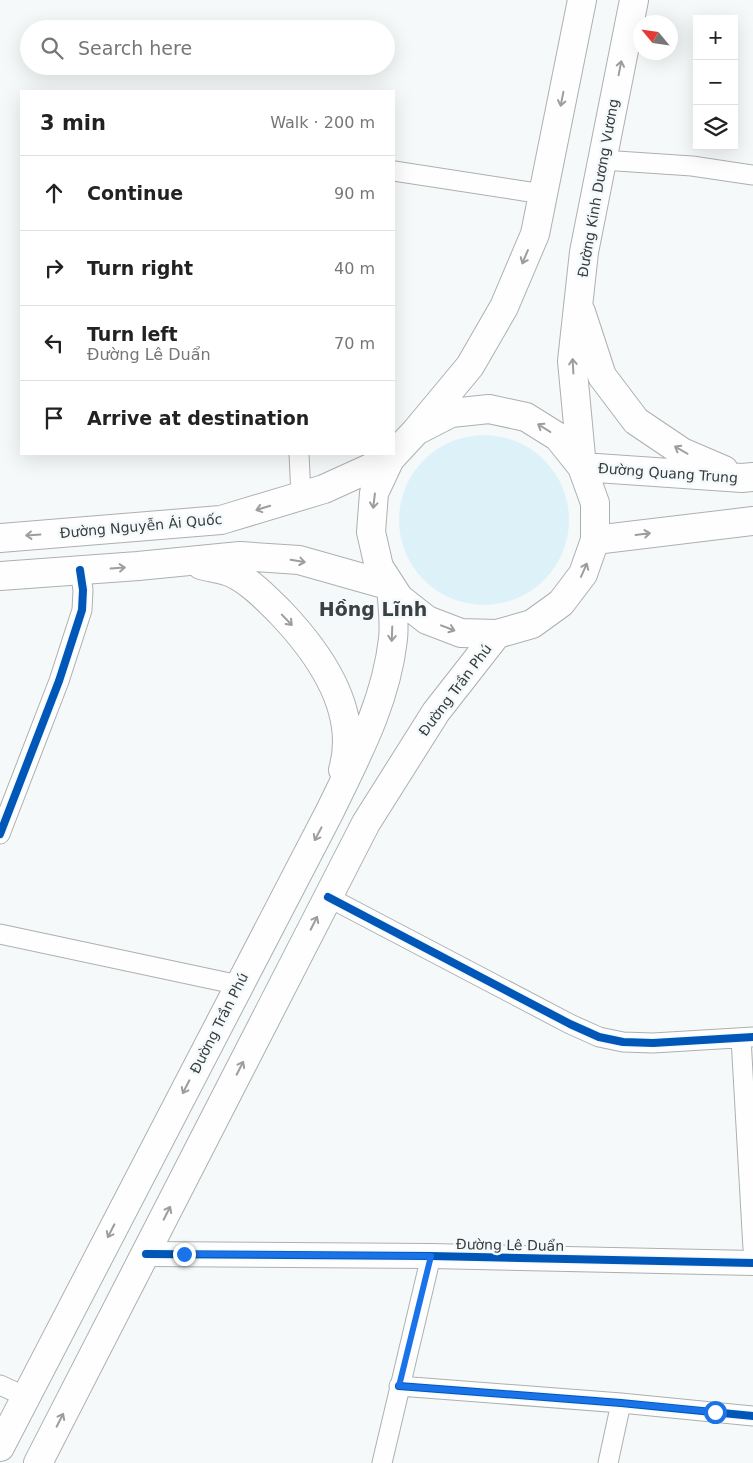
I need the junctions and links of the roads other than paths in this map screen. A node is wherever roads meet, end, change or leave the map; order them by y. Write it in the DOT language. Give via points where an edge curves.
graph roads {
  1 [pos="582,0"];
  2 [pos="634,0"];
  3 [pos="602,160"];
  4 [pos="395,170"];
  5 [pos="753,174"];
  6 [pos="543,194"];
  7 [pos="578,304"];
  8 [pos="416,431"];
  9 [pos="395,453"];
  10 [pos="299,455"];
  11 [pos="393,455"];
  12 [pos="390,458"];
  13 [pos="582,467"];
  14 [pos="747,478"];
  15 [pos="301,496"];
  16 [pos="753,520"];
  17 [pos="0,538"];
  18 [pos="595,540"];
  19 [pos="188,561"];
  20 [pos="80,570"];
  21 [pos="0,576"];
  22 [pos="391,586"];
  23 [pos="497,634"];
  24 [pos="330,811"];
  25 [pos="0,834"];
  26 [pos="328,897"];
  27 [pos="0,934"];
  28 [pos="239,985"];
  29 [pos="747,1038"];
  30 [pos="753,1249"];
  31 [pos="146,1254"];
  32 [pos="431,1256"];
  33 [pos="753,1263"];
  34 [pos="0,1385"];
  35 [pos="399,1386"];
  36 [pos="26,1397"];
  37 [pos="621,1403"];
  38 [pos="753,1416"];
  39 [pos="0,1447"];
  40 [pos="38,1463"];
  41 [pos="382,1463"];
  42 [pos="608,1463"];
  1 -- 6 [label="highway, one-way"];
  3 -- 2 [label="highway, Đường Kinh Dương Vương, one-way"];
  3 -- 5 [label="street"];
  3 -- 7 [label="highway, Đường Kinh Dương Vương" via="584,252"];
  4 -- 6 [label="street"];
  6 -- 8 [label="highway, one-way" via="535,234 504,307 470,366"];
  13 -- 7 [label="highway, Đường Kinh Dương Vương, one-way" via="572,361"];
  14 -- 7 [label="highway, one-way" via="682,452 636,421 602,376"];
  8 -- 9 [label="highway"];
  13 -- 8 [label="highway, one-way" via="558,437 526,417 479,410 451,414"];
  10 -- 15 [label="street"];
  11 -- 12 [label="highway"];
  12 -- 15 [label="highway, Đường Nguyễn Ái Quốc" via="324,489"];
  12 -- 22 [label="highway, one-way" via="374,494 371,532 379,567"];
  13 -- 14 [label="highway, Đường Quang Trung"];
  13 -- 18 [label="highway" via="595,503"];
  15 -- 17 [label="highway, Đường Nguyễn Ái Quốc, one-way" via="221,520"];
  18 -- 16 [label="highway, one-way"];
  23 -- 18 [label="highway, one-way" via="532,624 561,603 583,574"];
  20 -- 19 [label="highway, one-way"];
  19 -- 22 [label="highway, one-way" via="240,556 299,560"];
  19 -- 24 [label="highway, one-way" via="234,574 266,598 297,630 323,666 339,700 346,732 346,760"];
  20 -- 21 [label="highway"];
  20 -- 25 [label="street" via="82,610 59,681"];
  22 -- 23 [label="highway, one-way" via="399,598 427,620 461,633"];
  22 -- 24 [label="highway, Đường Trần Phú, one-way" via="393,638 384,686 370,730"];
  23 -- 26 [label="highway, Đường Trần Phú" via="436,712 366,823"];
  24 -- 28 [label="highway, Đường Trần Phú, one-way"];
  26 -- 29 [label="street" via="599,1037 653,1043"];
  31 -- 26 [label="highway, Đường Trần Phú, one-way"];
  27 -- 28 [label="street"];
  28 -- 36 [label="highway, Đường Trần Phú, one-way"];
  29 -- 30 [label="street"];
  31 -- 32 [label="street, Đường Lê Duẩn"];
  40 -- 31 [label="highway, Đường Trần Phú, one-way"];
  32 -- 33 [label="street, Đường Lê Duẩn"];
  32 -- 35 [label="street"];
  34 -- 36 [label="street"];
  35 -- 37 [label="street"];
  35 -- 41 [label="street"];
  36 -- 39 [label="highway, Đường Trần Phú"];
  37 -- 38 [label="street"];
  37 -- 42 [label="street"];
}
